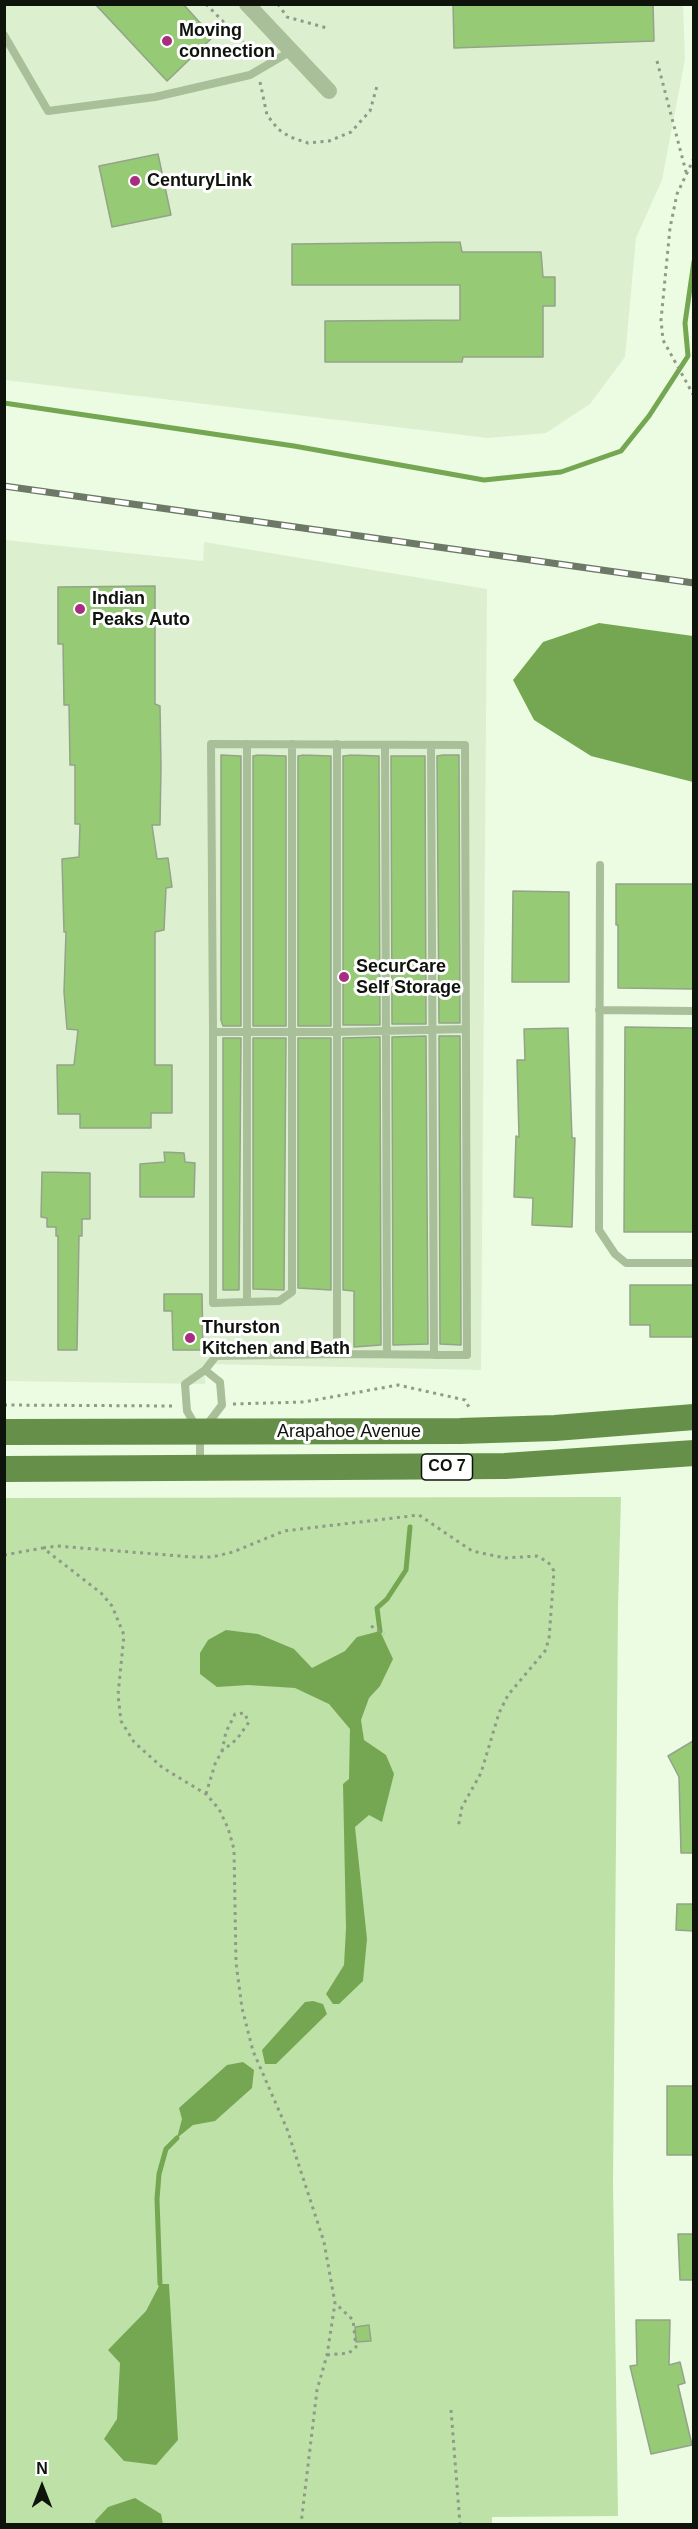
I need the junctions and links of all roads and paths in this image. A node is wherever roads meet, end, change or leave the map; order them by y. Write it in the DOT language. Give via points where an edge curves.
graph roads {
  1 [pos="206,4"];
  2 [pos="247,4"];
  3 [pos="278,4"];
  4 [pos="327,28"];
  5 [pos="4,35"];
  6 [pos="291,51"];
  7 [pos="657,61"];
  8 [pos="258,71"];
  9 [pos="377,86"];
  10 [pos="329,91"];
  11 [pos="693,158"];
  12 [pos="686,172"];
  13 [pos="693,396"];
  14 [pos="247,744"];
  15 [pos="292,744"];
  16 [pos="337,744"];
  17 [pos="385,745"];
  18 [pos="430,745"];
  19 [pos="600,865"];
  20 [pos="599,1010"];
  21 [pos="693,1011"];
  22 [pos="466,1029"];
  23 [pos="431,1030"];
  24 [pos="386,1031"];
  25 [pos="213,1032"];
  26 [pos="247,1032"];
  27 [pos="292,1032"];
  28 [pos="337,1032"];
  29 [pos="693,1263"];
  30 [pos="248,1302"];
  31 [pos="338,1354"];
  32 [pos="387,1354"];
  33 [pos="434,1355"];
  34 [pos="205,1370"];
  35 [pos="185,1402"];
  36 [pos="467,1403"];
  37 [pos="4,1405"];
  38 [pos="222,1405"];
  39 [pos="693,1417"];
  40 [pos="4,1432"];
  41 [pos="200,1433"];
  42 [pos="693,1453"];
  43 [pos="4,1468"];
  44 [pos="200,1469"];
  45 [pos="43,1548"];
  46 [pos="4,1555"];
  47 [pos="371,1626"];
  48 [pos="384,1634"];
  49 [pos="222,1751"];
  50 [pos="206,1794"];
  51 [pos="458,1828"];
  52 [pos="335,2303"];
  53 [pos="327,2355"];
  54 [pos="451,2410"];
  55 [pos="301,2524"];
  56 [pos="460,2524"];
  1 -- 8 [label="path" via="250,49"];
  2 -- 6 [label="street"];
  3 -- 4 [label="path" via="287,17"];
  5 -- 8 [label="lane" via="48,111 155,97"];
  6 -- 8 [label="lane"];
  6 -- 10 [label="street"];
  7 -- 12 [label="path"];
  8 -- 9 [label="path" via="267,115 278,129 308,143 329,141 351,132 370,111"];
  11 -- 12 [label="path"];
  12 -- 13 [label="path" via="670,228 661,320 663,340"];
  14 -- 15 [label="lane"];
  14 -- 25 [label="lane" via="211,744"];
  14 -- 26 [label="lane"];
  15 -- 16 [label="lane"];
  15 -- 27 [label="lane"];
  16 -- 17 [label="lane"];
  16 -- 28 [label="lane"];
  17 -- 18 [label="lane"];
  17 -- 24 [label="lane"];
  18 -- 22 [label="lane" via="465,745"];
  18 -- 23 [label="lane"];
  19 -- 20 [label="lane"];
  20 -- 21 [label="lane"];
  20 -- 29 [label="lane" via="599,1230 626,1263"];
  22 -- 23 [label="lane"];
  22 -- 33 [label="lane" via="467,1355"];
  23 -- 24 [label="lane"];
  23 -- 33 [label="lane"];
  24 -- 28 [label="lane"];
  24 -- 32 [label="lane"];
  25 -- 26 [label="lane"];
  25 -- 30 [label="lane" via="213,1303"];
  26 -- 27 [label="lane"];
  26 -- 30 [label="lane"];
  27 -- 28 [label="lane"];
  27 -- 30 [label="lane" via="292,1292 279,1300"];
  28 -- 31 [label="lane"];
  31 -- 32 [label="lane"];
  31 -- 34 [label="lane" via="216,1356"];
  32 -- 33 [label="lane"];
  34 -- 35 [label="lane" via="185,1384"];
  34 -- 38 [label="lane" via="220,1382"];
  35 -- 37 [label="path" via="170,1407"];
  35 -- 41 [label="lane"];
  36 -- 38 [label="path" via="398,1385 304,1402"];
  38 -- 41 [label="lane"];
  39 -- 41 [label="main road, Arapahoe Avenue / CO 7" via="494,1430"];
  40 -- 41 [label="main road, Arapahoe Avenue / CO 7"];
  41 -- 44 [label="lane"];
  42 -- 44 [label="main road, Arapahoe Avenue / CO 7" via="506,1466"];
  43 -- 44 [label="main road, Arapahoe Avenue / CO 7"];
  45 -- 46 [label="path"];
  45 -- 50 [label="path" via="101,1593 119,1620 124,1635 118,1695 121,1721 134,1742 163,1768"];
  45 -- 51 [label="path" via="212,1557 284,1531 419,1515 472,1551 505,1558 537,1557 548,1562 554,1571 549,1639 499,1713 481,1773 462,1807"];
  47 -- 48 [label="path"];
  49 -- 49 [label="path" via="249,1722 244,1713 235,1714"];
  49 -- 50 [label="path"];
  50 -- 52 [label="path" via="219,1809 234,1849 236,1963 242,2008 253,2051 291,2141 324,2242"];
  52 -- 53 [label="path"];
  52 -- 53 [label="path" via="354,2320 356,2347 349,2353"];
  53 -- 55 [label="path" via="317,2390"];
  54 -- 56 [label="path"];
}
